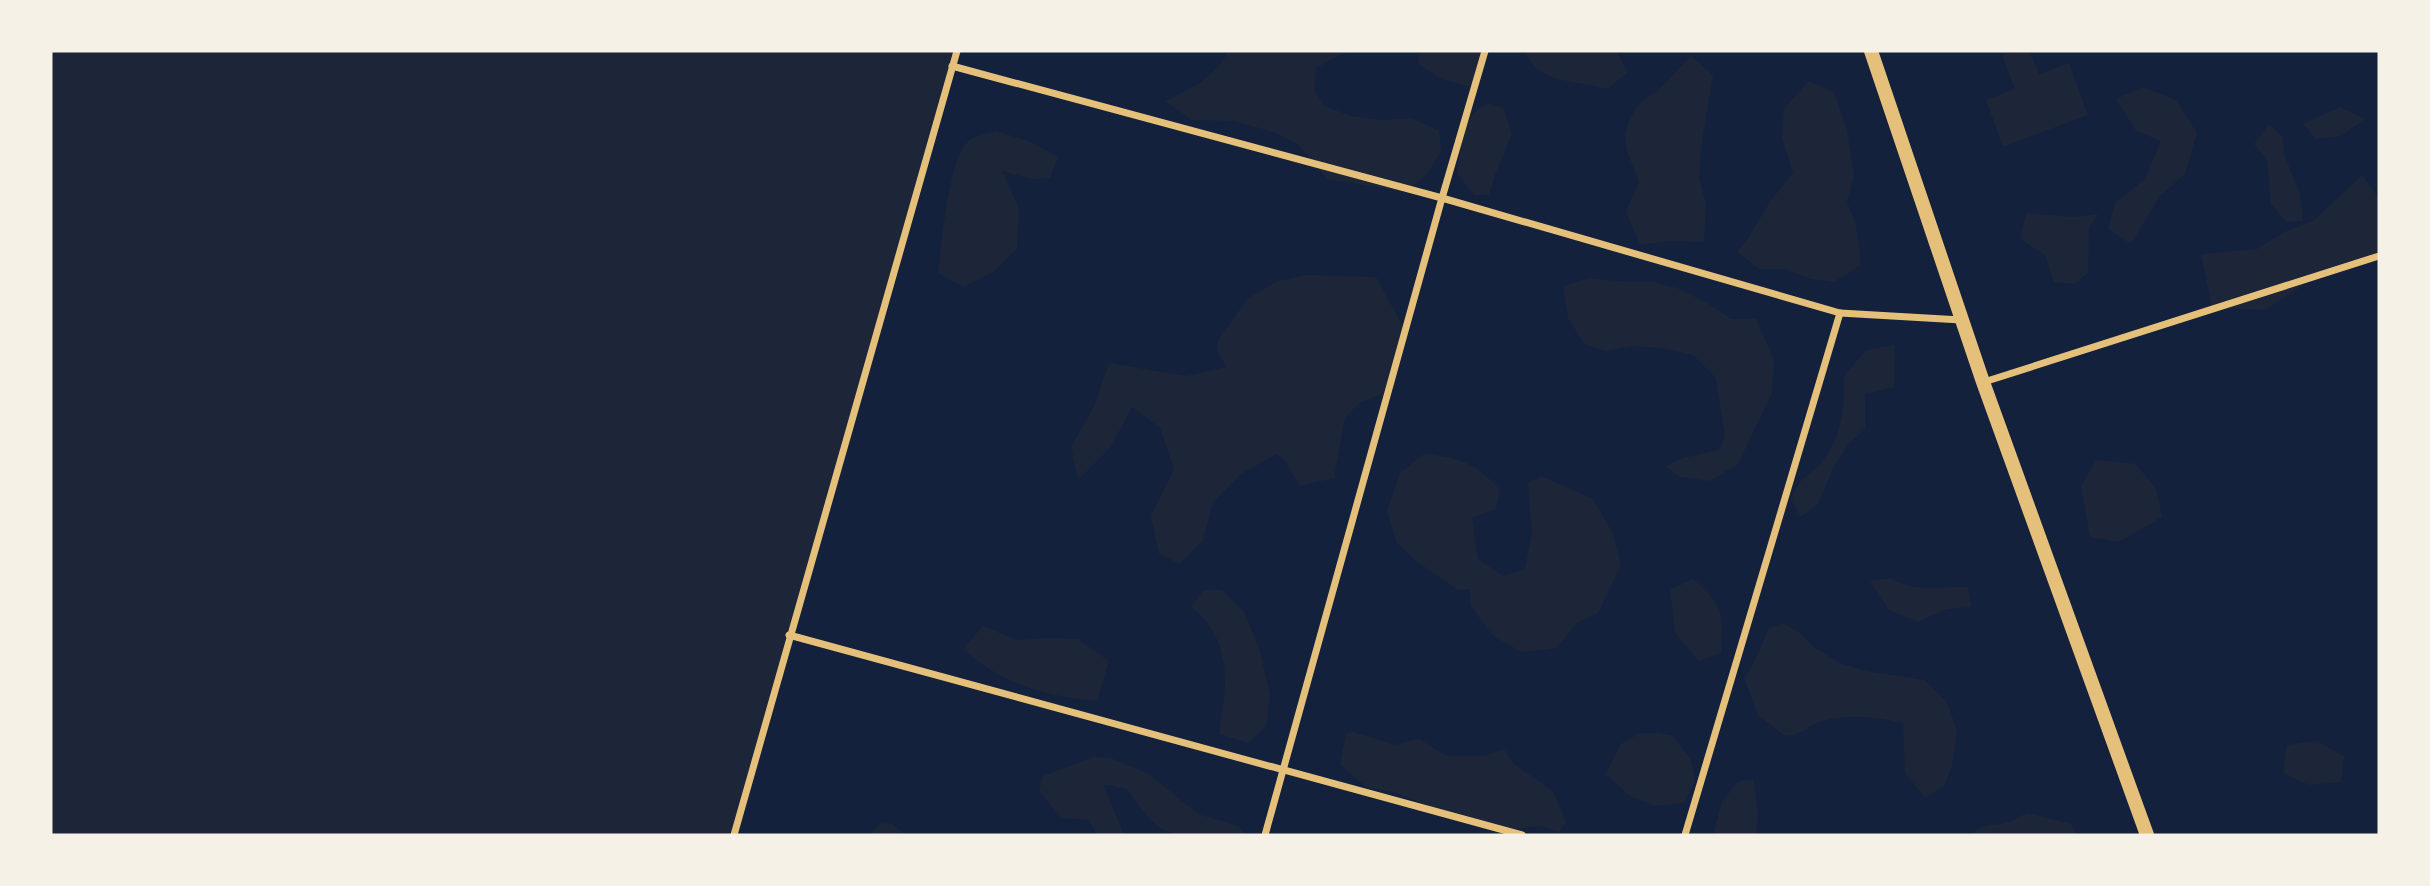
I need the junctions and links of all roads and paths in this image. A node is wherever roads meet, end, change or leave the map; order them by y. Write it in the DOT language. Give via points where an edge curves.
graph roads {
  1 [pos="957,51"];
  2 [pos="1485,51"];
  3 [pos="1871,51"];
  4 [pos="953,66"];
  5 [pos="1442,198"];
  6 [pos="2379,256"];
  7 [pos="1840,313"];
  8 [pos="1961,320"];
  9 [pos="1983,382"];
  10 [pos="789,635"];
  11 [pos="1282,769"];
  12 [pos="734,835"];
  13 [pos="1265,835"];
  14 [pos="1522,835"];
  15 [pos="1685,835"];
  16 [pos="2147,835"];
  1 -- 4 [label="street"];
  2 -- 5 [label="street"];
  3 -- 8 [label="main road"];
  4 -- 5 [label="street"];
  4 -- 10 [label="street"];
  5 -- 7 [label="street"];
  5 -- 11 [label="street"];
  6 -- 9 [label="street"];
  7 -- 8 [label="street"];
  7 -- 15 [label="street"];
  8 -- 9 [label="main road"];
  9 -- 16 [label="main road"];
  10 -- 11 [label="street"];
  10 -- 12 [label="street"];
  11 -- 13 [label="street"];
  11 -- 14 [label="street"];
}
